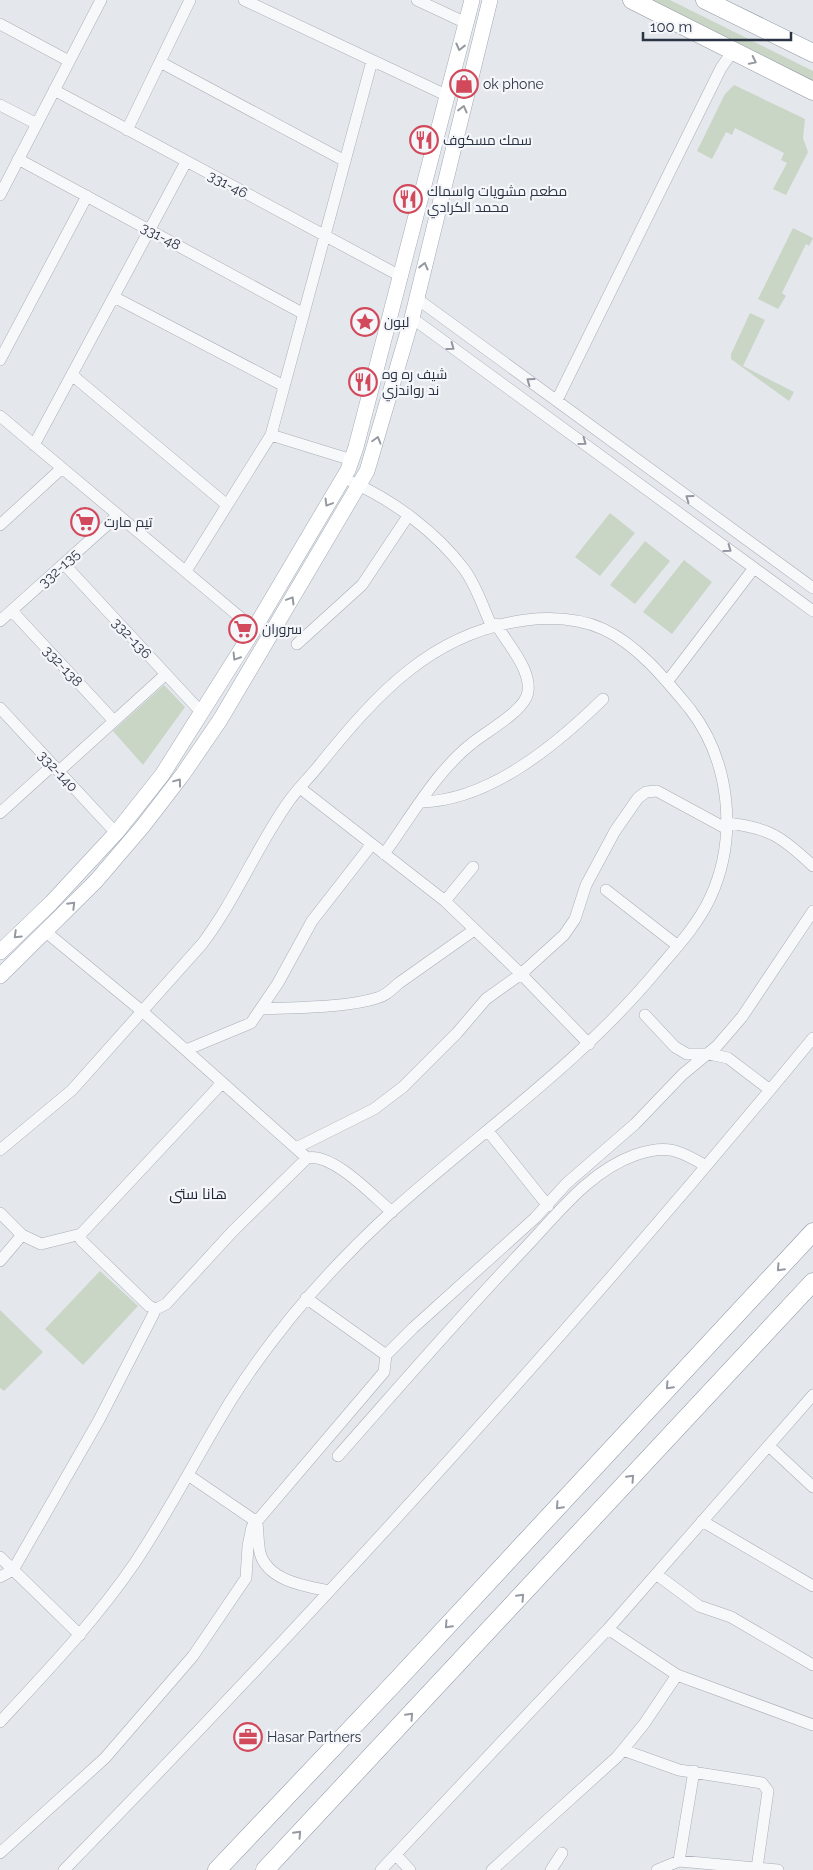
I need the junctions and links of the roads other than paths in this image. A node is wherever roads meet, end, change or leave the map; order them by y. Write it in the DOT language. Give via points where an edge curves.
graph roads {
  1 [pos="101,0"];
  2 [pos="190,0"];
  3 [pos="244,0"];
  4 [pos="417,0"];
  5 [pos="632,0"];
  6 [pos="705,0"];
  7 [pos="471,2"];
  8 [pos="489,4"];
  9 [pos="466,23"];
  10 [pos="0,24"];
  11 [pos="733,51"];
  12 [pos="813,54"];
  13 [pos="70,61"];
  14 [pos="372,61"];
  15 [pos="160,62"];
  16 [pos="54,90"];
  17 [pos="813,91"];
  18 [pos="448,96"];
  19 [pos="0,105"];
  20 [pos="37,124"];
  21 [pos="127,130"];
  22 [pos="18,160"];
  23 [pos="345,161"];
  24 [pos="186,162"];
  25 [pos="0,195"];
  26 [pos="87,196"];
  27 [pos="150,230"];
  28 [pos="325,236"];
  29 [pos="402,277"];
  30 [pos="114,297"];
  31 [pos="416,298"];
  32 [pos="432,309"];
  33 [pos="304,314"];
  34 [pos="418,322"];
  35 [pos="0,360"];
  36 [pos="72,375"];
  37 [pos="284,386"];
  38 [pos="557,400"];
  39 [pos="1,418"];
  40 [pos="271,435"];
  41 [pos="34,445"];
  42 [pos="352,460"];
  43 [pos="62,468"];
  44 [pos="344,478"];
  45 [pos="360,485"];
  46 [pos="227,505"];
  47 [pos="118,515"];
  48 [pos="408,516"];
  49 [pos="724,523"];
  50 [pos="0,525"];
  51 [pos="713,538"];
  52 [pos="64,564"];
  53 [pos="754,568"];
  54 [pos="186,572"];
  55 [pos="813,588"];
  56 [pos="12,611"];
  57 [pos="813,611"];
  58 [pos="0,621"];
  59 [pos="493,625"];
  60 [pos="254,629"];
  61 [pos="297,644"];
  62 [pos="166,674"];
  63 [pos="666,682"];
  64 [pos="602,699"];
  65 [pos="0,708"];
  66 [pos="201,712"];
  67 [pos="114,722"];
  68 [pos="56,768"];
  69 [pos="300,788"];
  70 [pos="422,802"];
  71 [pos="0,813"];
  72 [pos="728,826"];
  73 [pos="116,833"];
  74 [pos="372,844"];
  75 [pos="384,854"];
  76 [pos="813,866"];
  77 [pos="473,867"];
  78 [pos="606,890"];
  79 [pos="445,901"];
  80 [pos="813,910"];
  81 [pos="474,930"];
  82 [pos="46,932"];
  83 [pos="678,946"];
  84 [pos="0,952"];
  85 [pos="521,974"];
  86 [pos="0,976"];
  87 [pos="262,1009"];
  88 [pos="143,1012"];
  89 [pos="645,1015"];
  90 [pos="813,1038"];
  91 [pos="589,1044"];
  92 [pos="186,1050"];
  93 [pos="709,1054"];
  94 [pos="222,1083"];
  95 [pos="770,1090"];
  96 [pos="488,1131"];
  97 [pos="296,1148"];
  98 [pos="0,1150"];
  99 [pos="307,1158"];
  100 [pos="706,1166"];
  101 [pos="548,1206"];
  102 [pos="392,1212"];
  103 [pos="0,1213"];
  104 [pos="813,1232"];
  105 [pos="22,1234"];
  106 [pos="81,1234"];
  107 [pos="0,1261"];
  108 [pos="813,1282"];
  109 [pos="306,1298"];
  110 [pos="156,1309"];
  111 [pos="386,1355"];
  112 [pos="813,1395"];
  113 [pos="769,1446"];
  114 [pos="338,1456"];
  115 [pos="188,1475"];
  116 [pos="813,1487"];
  117 [pos="702,1521"];
  118 [pos="257,1522"];
  119 [pos="0,1557"];
  120 [pos="13,1570"];
  121 [pos="656,1574"];
  122 [pos="0,1577"];
  123 [pos="813,1586"];
  124 [pos="329,1592"];
  125 [pos="608,1629"];
  126 [pos="80,1635"];
  127 [pos="813,1665"];
  128 [pos="677,1674"];
  129 [pos="0,1722"];
  130 [pos="813,1725"];
  131 [pos="623,1750"];
  132 [pos="694,1772"];
  133 [pos="0,1853"];
  134 [pos="562,1854"];
  135 [pos="396,1855"];
  136 [pos="679,1861"];
  137 [pos="757,1868"];
  138 [pos="740,1869"];
  139 [pos="64,1870"];
  140 [pos="217,1870"];
  141 [pos="265,1870"];
  142 [pos="381,1870"];
  143 [pos="410,1870"];
  144 [pos="492,1870"];
  145 [pos="551,1870"];
  146 [pos="657,1870"];
  147 [pos="778,1870"];
  1 -- 13 [label="street"];
  2 -- 15 [label="street"];
  3 -- 14 [label="street"];
  4 -- 9 [label="street"];
  5 -- 11 [label="highway"];
  6 -- 12 [label="highway"];
  7 -- 8 [label="main road"];
  7 -- 9 [label="main road"];
  31 -- 8 [label="main road, one-way"];
  9 -- 18 [label="main road, one-way"];
  10 -- 13 [label="street"];
  11 -- 17 [label="highway, one-way"];
  11 -- 38 [label="street" via="721,68"];
  13 -- 16 [label="street"];
  14 -- 18 [label="street"];
  14 -- 23 [label="street"];
  15 -- 21 [label="street"];
  15 -- 23 [label="street"];
  16 -- 20 [label="street"];
  16 -- 21 [label="street, 331-46"];
  18 -- 29 [label="main road"];
  19 -- 20 [label="street"];
  20 -- 22 [label="street"];
  21 -- 24 [label="street, 331-46"];
  22 -- 25 [label="street"];
  22 -- 26 [label="street, 331-48"];
  23 -- 28 [label="street"];
  24 -- 27 [label="street"];
  24 -- 28 [label="street, 331-46"];
  26 -- 27 [label="street, 331-48"];
  26 -- 35 [label="street"];
  27 -- 30 [label="street"];
  27 -- 33 [label="street, 331-48"];
  28 -- 29 [label="street, 331-46"];
  28 -- 33 [label="street"];
  29 -- 42 [label="main road"];
  30 -- 36 [label="street"];
  30 -- 37 [label="street"];
  31 -- 32 [label="street"];
  31 -- 34 [label="main road"];
  32 -- 34 [label="street"];
  38 -- 32 [label="street, one-way"];
  33 -- 37 [label="street"];
  45 -- 34 [label="main road, one-way" via="372,460"];
  34 -- 51 [label="street, one-way"];
  36 -- 41 [label="street"];
  36 -- 46 [label="street"];
  37 -- 40 [label="street"];
  49 -- 38 [label="street, one-way"];
  39 -- 41 [label="street"];
  40 -- 42 [label="street"];
  40 -- 46 [label="street"];
  41 -- 43 [label="street"];
  42 -- 44 [label="main road"];
  43 -- 47 [label="street"];
  43 -- 50 [label="street"];
  44 -- 45 [label="street"];
  44 -- 60 [label="main road, one-way"];
  45 -- 48 [label="street"];
  82 -- 45 [label="main road, one-way" via="120,854 183,774 220,720"];
  46 -- 54 [label="street"];
  47 -- 52 [label="street, 332-135"];
  47 -- 54 [label="street"];
  48 -- 59 [label="street" via="464,570"];
  48 -- 61 [label="street" via="362,585"];
  49 -- 51 [label="street"];
  49 -- 55 [label="street"];
  51 -- 53 [label="street, one-way"];
  52 -- 56 [label="street, 332-135"];
  52 -- 62 [label="street, 332-136"];
  53 -- 57 [label="street"];
  53 -- 63 [label="street"];
  54 -- 60 [label="street"];
  56 -- 58 [label="street, 332-135"];
  56 -- 67 [label="street, 332-138"];
  59 -- 63 [label="street" via="553,618 588,623 620,639"];
  59 -- 69 [label="street" via="424,659 396,679 341,737"];
  59 -- 70 [label="street" via="529,680 528,694 515,712 453,760"];
  60 -- 66 [label="main road, one-way"];
  62 -- 66 [label="street, 332-136"];
  62 -- 67 [label="street"];
  63 -- 72 [label="street" via="695,716 713,747 724,788"];
  64 -- 70 [label="street" via="539,754 484,787 454,799"];
  65 -- 68 [label="street, 332-140"];
  66 -- 73 [label="main road" via="162,775"];
  67 -- 68 [label="street"];
  68 -- 71 [label="street"];
  68 -- 73 [label="street, 332-140"];
  69 -- 74 [label="street"];
  69 -- 88 [label="street" via="271,829 213,930"];
  70 -- 75 [label="street"];
  72 -- 76 [label="street" via="756,826 775,834"];
  72 -- 83 [label="street" via="725,852 711,898"];
  72 -- 85 [label="street" via="657,791 646,792 638,798 615,831 586,885 570,927"];
  73 -- 84 [label="main road, one-way"];
  74 -- 75 [label="street"];
  74 -- 87 [label="street" via="312,921"];
  75 -- 79 [label="street"];
  77 -- 79 [label="street"];
  78 -- 83 [label="street"];
  79 -- 81 [label="street"];
  80 -- 93 [label="street" via="742,1016"];
  81 -- 85 [label="street"];
  81 -- 87 [label="street" via="377,998"];
  82 -- 86 [label="main road"];
  82 -- 88 [label="street"];
  83 -- 91 [label="street" via="630,1003"];
  85 -- 91 [label="street"];
  85 -- 97 [label="street" via="486,999 403,1087 374,1109"];
  87 -- 92 [label="street" via="251,1023"];
  88 -- 92 [label="street"];
  88 -- 98 [label="street" via="64,1098"];
  89 -- 93 [label="street" via="675,1047 687,1054"];
  90 -- 95 [label="street"];
  91 -- 96 [label="street"];
  92 -- 94 [label="street"];
  93 -- 95 [label="street" via="728,1058"];
  93 -- 101 [label="street" via="676,1080 636,1124 568,1183"];
  94 -- 97 [label="street"];
  94 -- 106 [label="street"];
  95 -- 100 [label="street"];
  96 -- 101 [label="street"];
  96 -- 102 [label="street"];
  97 -- 99 [label="street"];
  99 -- 102 [label="street" via="314,1156 329,1160"];
  99 -- 110 [label="street" via="232,1232 166,1304"];
  100 -- 114 [label="street" via="680,1151 664,1149 636,1155 608,1167 582,1188 486,1288"];
  100 -- 124 [label="street" via="493,1412"];
  101 -- 111 [label="street"];
  102 -- 109 [label="street"];
  103 -- 105 [label="street"];
  104 -- 140 [label="highway, one-way"];
  105 -- 106 [label="street" via="41,1244"];
  105 -- 107 [label="street"];
  106 -- 110 [label="street" via="81,1240 149,1306"];
  141 -- 108 [label="highway, one-way"];
  109 -- 111 [label="street"];
  109 -- 115 [label="street" via="251,1370"];
  110 -- 120 [label="street" via="99,1420"];
  111 -- 118 [label="street" via="384,1372"];
  112 -- 113 [label="street"];
  113 -- 116 [label="street"];
  113 -- 117 [label="street"];
  115 -- 118 [label="street"];
  115 -- 126 [label="street" via="135,1562"];
  117 -- 121 [label="street"];
  117 -- 123 [label="street"];
  118 -- 124 [label="street" via="264,1563 294,1583"];
  118 -- 133 [label="street" via="252,1527 249,1541 246,1578 193,1656 105,1758"];
  119 -- 120 [label="street"];
  120 -- 122 [label="street"];
  120 -- 126 [label="street"];
  121 -- 125 [label="street"];
  121 -- 127 [label="street" via="699,1606 730,1617"];
  124 -- 139 [label="street"];
  125 -- 128 [label="street"];
  125 -- 135 [label="street"];
  126 -- 129 [label="street"];
  128 -- 130 [label="street"];
  128 -- 131 [label="street"];
  131 -- 132 [label="street" via="679,1770"];
  131 -- 144 [label="street"];
  132 -- 136 [label="street"];
  132 -- 137 [label="street" via="762,1783 767,1788"];
  134 -- 145 [label="street"];
  135 -- 142 [label="street"];
  135 -- 143 [label="street"];
  136 -- 138 [label="street"];
  136 -- 146 [label="street"];
  137 -- 138 [label="street"];
  137 -- 147 [label="street"];
}
